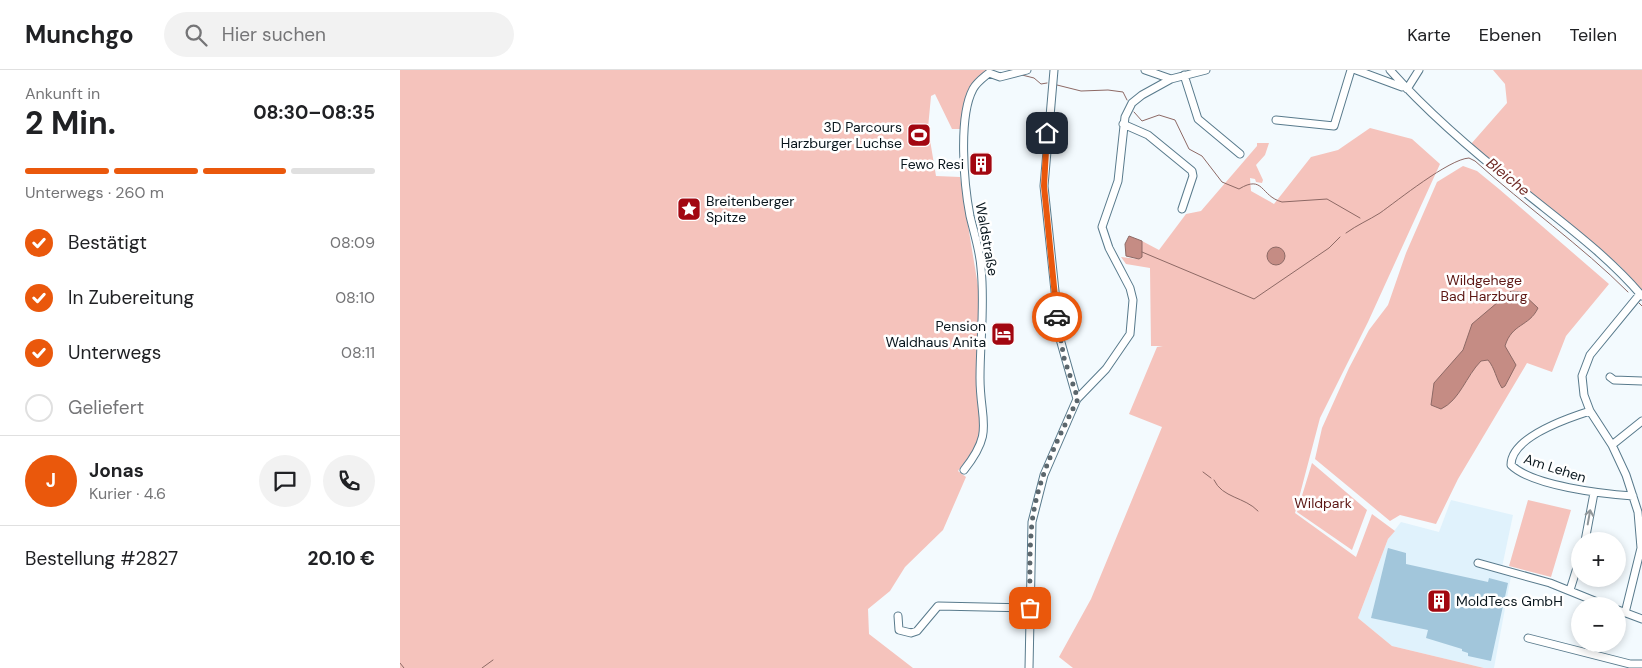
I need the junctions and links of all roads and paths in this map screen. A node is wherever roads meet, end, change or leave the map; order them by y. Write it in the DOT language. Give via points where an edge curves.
graph roads {
  1 [pos="1027,70"];
  2 [pos="1054,70"];
  3 [pos="1145,70"];
  4 [pos="1206,70"];
  5 [pos="1352,70"];
  6 [pos="1356,70"];
  7 [pos="1390,70"];
  8 [pos="1419,70"];
  9 [pos="1184,75"];
  10 [pos="1171,79"];
  11 [pos="1407,89"];
  12 [pos="1276,120"];
  13 [pos="1123,124"];
  14 [pos="1240,154"];
  15 [pos="1182,209"];
  16 [pos="1641,295"];
  17 [pos="1610,377"];
  18 [pos="1642,381"];
  19 [pos="1078,399"];
  20 [pos="1590,411"];
  21 [pos="1642,420"];
  22 [pos="1612,445"];
  23 [pos="964,470"];
  24 [pos="1594,493"];
  25 [pos="1633,496"];
  26 [pos="1587,532"];
  27 [pos="1641,548"];
  28 [pos="1478,563"];
  29 [pos="1571,587"];
  30 [pos="1570,590"];
  31 [pos="1586,597"];
  32 [pos="1030,608"];
  33 [pos="1626,609"];
  34 [pos="1626,613"];
  35 [pos="898,616"];
  36 [pos="1642,619"];
  37 [pos="1528,638"];
  38 [pos="1642,664"];
  39 [pos="1029,668"];
  1 -- 23 [label="street, Waldstraße" via="1000,77 989,73 973,88 966,111 966,187 981,267 984,310 980,380 984,430 982,444"];
  2 -- 19 [label="street" via="1044,186 1060,339"];
  3 -- 10 [label="street"];
  4 -- 9 [label="street"];
  5 -- 12 [label="street" via="1334,126"];
  6 -- 11 [label="street"];
  7 -- 11 [label="street"];
  8 -- 11 [label="street"];
  9 -- 10 [label="street"];
  9 -- 14 [label="street" via="1198,118"];
  10 -- 13 [label="street" via="1132,103"];
  11 -- 16 [label="street" via="1480,156 1616,267"];
  13 -- 15 [label="street" via="1148,134 1192,171"];
  13 -- 19 [label="street" via="1118,181 1102,228 1131,294 1130,334 1106,369"];
  16 -- 20 [label="street" via="1590,355 1582,381"];
  17 -- 18 [label="street"];
  19 -- 32 [label="street" via="1051,456 1036,504 1031,542"];
  20 -- 22 [label="street"];
  20 -- 24 [label="street, Am Lehen" via="1540,431 1520,448 1510,462 1515,469 1532,476"];
  21 -- 22 [label="street"];
  22 -- 25 [label="street"];
  24 -- 25 [label="street, Am Lehen"];
  26 -- 24 [label="street, one-way"];
  25 -- 27 [label="street" via="1638,512"];
  27 -- 33 [label="street"];
  28 -- 30 [label="street"];
  29 -- 30 [label="street"];
  30 -- 31 [label="street"];
  32 -- 35 [label="street" via="938,606 917,631 911,633 898,630"];
  32 -- 39 [label="street"];
  34 -- 36 [label="street"];
  37 -- 38 [label="street" via="1630,664"];
}
